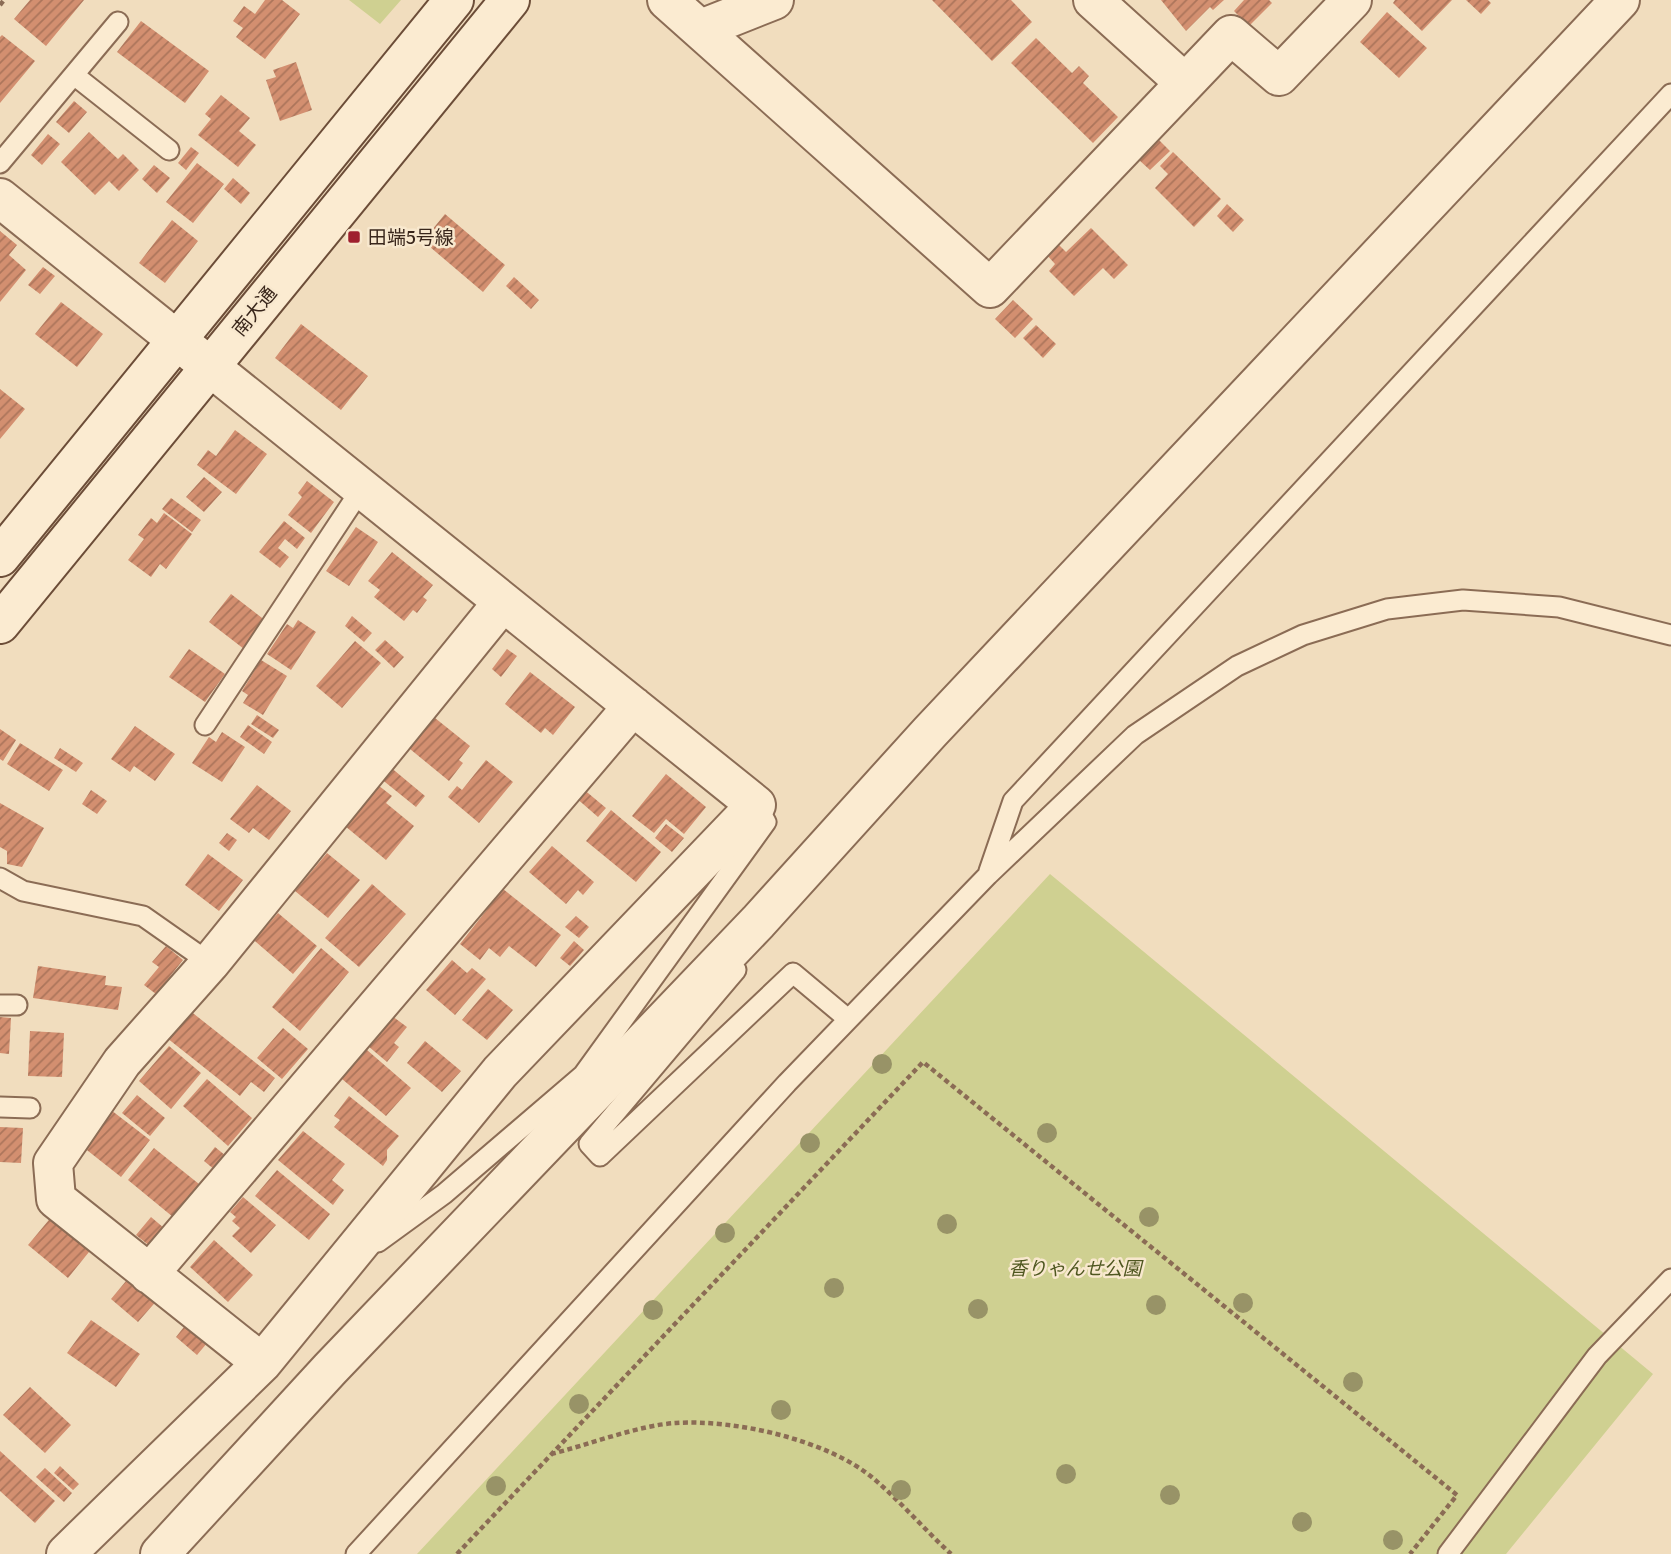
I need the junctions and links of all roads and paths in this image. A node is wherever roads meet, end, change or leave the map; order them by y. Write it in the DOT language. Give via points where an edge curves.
graph roads {
  1 [pos="4,0"];
  2 [pos="454,0"];
  3 [pos="510,0"];
  4 [pos="667,0"];
  5 [pos="774,0"];
  6 [pos="1093,0"];
  7 [pos="1352,0"];
  8 [pos="1620,0"];
  9 [pos="0,5"];
  10 [pos="118,22"];
  11 [pos="701,29"];
  12 [pos="74,75"];
  13 [pos="1185,83"];
  14 [pos="1671,94"];
  15 [pos="169,150"];
  16 [pos="0,163"];
  17 [pos="0,198"];
  18 [pos="178,340"];
  19 [pos="209,366"];
  20 [pos="362,488"];
  21 [pos="0,557"];
  22 [pos="502,602"];
  23 [pos="0,624"];
  24 [pos="1671,635"];
  25 [pos="633,706"];
  26 [pos="205,725"];
  27 [pos="756,805"];
  28 [pos="988,875"];
  29 [pos="0,878"];
  30 [pos="758,922"];
  31 [pos="210,963"];
  32 [pos="848,1019"];
  33 [pos="591,1082"];
  34 [pos="0,1107"];
  35 [pos="30,1108"];
  36 [pos="337,1271"];
  37 [pos="149,1274"];
  38 [pos="1671,1279"];
  39 [pos="262,1363"];
  40 [pos="550,1454"];
  41 [pos="66,1554"];
  42 [pos="160,1554"];
  43 [pos="356,1554"];
  44 [pos="457,1554"];
  45 [pos="951,1554"];
  46 [pos="1410,1554"];
  47 [pos="1448,1554"];
  1 -- 9 [label="path"];
  2 -- 18 [label="street"];
  3 -- 19 [label="street, 南大通"];
  4 -- 11 [label="street"];
  5 -- 11 [label="street"];
  6 -- 13 [label="street"];
  7 -- 13 [label="street" via="1279,76 1231,35"];
  8 -- 30 [label="street" via="930,732"];
  10 -- 12 [label="lane"];
  11 -- 13 [label="street" via="990,288"];
  12 -- 15 [label="lane"];
  12 -- 16 [label="lane"];
  14 -- 28 [label="lane" via="1013,801"];
  17 -- 18 [label="street"];
  18 -- 19 [label="street"];
  18 -- 21 [label="street"];
  19 -- 20 [label="street"];
  19 -- 23 [label="street, 南大通"];
  20 -- 22 [label="street"];
  20 -- 26 [label="lane"];
  22 -- 25 [label="street"];
  22 -- 31 [label="street"];
  24 -- 28 [label="lane" via="1559,607 1463,600 1387,609 1303,635 1237,666 1135,735"];
  25 -- 27 [label="street"];
  25 -- 37 [label="street"];
  27 -- 33 [label="lane" via="766,822"];
  27 -- 36 [label="street" via="500,1072"];
  28 -- 32 [label="lane"];
  29 -- 31 [label="lane" via="23,891 144,916"];
  30 -- 32 [label="lane" via="760,943 589,1144 600,1156 793,973"];
  30 -- 33 [label="street"];
  31 -- 37 [label="street" via="122,1062 53,1163 56,1199"];
  32 -- 43 [label="lane"];
  33 -- 36 [label="lane"];
  33 -- 42 [label="street"];
  34 -- 35 [label="lane"];
  36 -- 39 [label="street"];
  37 -- 39 [label="street"];
  38 -- 47 [label="lane" via="1597,1356"];
  39 -- 41 [label="street"];
  40 -- 44 [label="path"];
  40 -- 45 [label="path" via="675,1423 779,1433 872,1477"];
  40 -- 46 [label="path" via="923,1062 1457,1495"];
}
